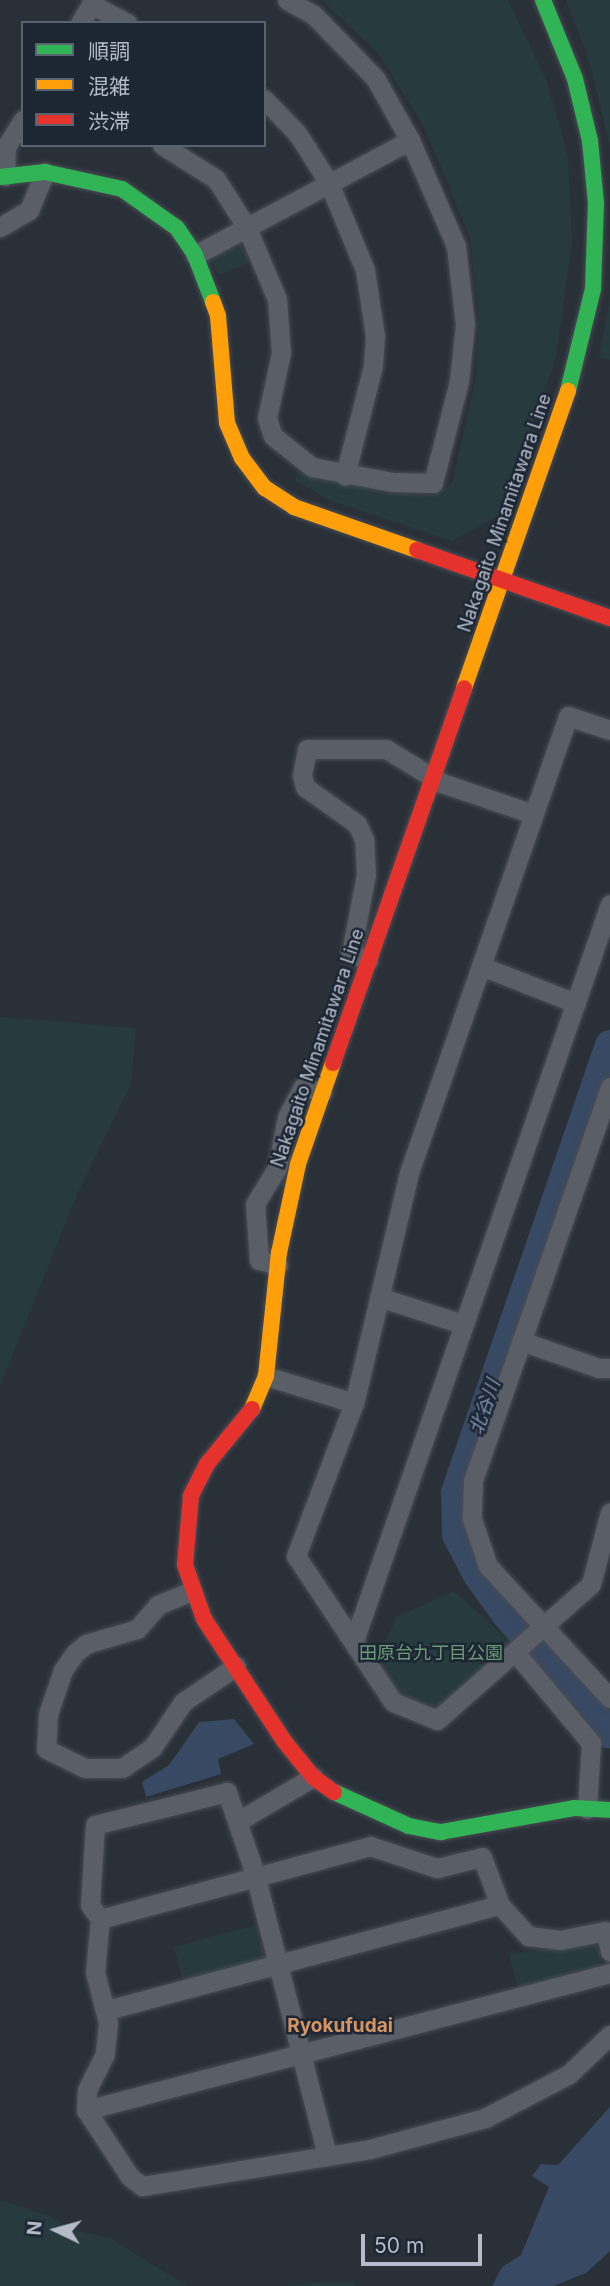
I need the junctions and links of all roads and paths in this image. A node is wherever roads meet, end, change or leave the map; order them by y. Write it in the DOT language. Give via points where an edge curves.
graph roads {
  1 [pos="287,0"];
  2 [pos="543,0"];
  3 [pos="92,2"];
  4 [pos="81,21"];
  5 [pos="124,21"];
  6 [pos="266,101"];
  7 [pos="21,123"];
  8 [pos="410,141"];
  9 [pos="165,147"];
  10 [pos="45,172"];
  11 [pos="2,176"];
  12 [pos="329,184"];
  13 [pos="0,227"];
  14 [pos="247,228"];
  15 [pos="195,255"];
  16 [pos="345,475"];
  17 [pos="501,580"];
  18 [pos="610,618"];
  19 [pos="610,730"];
  20 [pos="432,778"];
  21 [pos="533,814"];
  22 [pos="366,874"];
  23 [pos="396,878"];
  24 [pos="610,904"];
  25 [pos="368,961"];
  26 [pos="481,967"];
  27 [pos="576,1003"];
  28 [pos="610,1087"];
  29 [pos="322,1092"];
  30 [pos="278,1265"];
  31 [pos="379,1297"];
  32 [pos="462,1324"];
  33 [pos="521,1342"];
  34 [pos="610,1367"];
  35 [pos="266,1376"];
  36 [pos="354,1403"];
  37 [pos="610,1512"];
  38 [pos="192,1591"];
  39 [pos="543,1627"];
  40 [pos="354,1641"];
  41 [pos="515,1652"];
  42 [pos="236,1666"];
  43 [pos="610,1698"];
  44 [pos="313,1777"];
  45 [pos="587,1809"];
  46 [pos="610,1810"];
  47 [pos="240,1820"];
  48 [pos="255,1874"];
  49 [pos="500,1905"];
  50 [pos="100,1919"];
  51 [pos="610,1951"];
  52 [pos="277,1964"];
  53 [pos="610,1973"];
  54 [pos="107,2010"];
  55 [pos="610,2035"];
  56 [pos="300,2052"];
  57 [pos="86,2110"];
  58 [pos="327,2155"];
  1 -- 8 [label="street" via="314,15 354,51"];
  2 -- 17 [label="main road, Nakagaito Minamitawara Line" via="575,79 590,141 596,203 593,289 576,368"];
  3 -- 4 [label="street"];
  3 -- 5 [label="street"];
  6 -- 12 [label="street" via="297,133"];
  7 -- 11 [label="street" via="6,148"];
  8 -- 12 [label="street"];
  8 -- 16 [label="street" via="456,246 465,325 459,382 433,483"];
  9 -- 14 [label="street" via="216,179"];
  10 -- 11 [label="main road"];
  10 -- 13 [label="street" via="29,209"];
  10 -- 15 [label="main road" via="122,189 177,228"];
  12 -- 14 [label="street"];
  12 -- 16 [label="street" via="365,270 374,336 373,366"];
  14 -- 15 [label="street"];
  14 -- 16 [label="street" via="277,299 282,329 267,418 273,436 312,467"];
  15 -- 17 [label="main road" via="218,316 227,423 242,458 265,488 294,507"];
  17 -- 18 [label="main road"];
  17 -- 20 [label="main road, Nakagaito Minamitawara Line"];
  19 -- 21 [label="street" via="568,716"];
  20 -- 21 [label="street"];
  20 -- 22 [label="street" via="386,749 307,749 302,775 305,787 357,824 364,839"];
  20 -- 23 [label="main road, Nakagaito Minamitawara Line"];
  21 -- 26 [label="street"];
  22 -- 23 [label="street"];
  22 -- 25 [label="street" via="351,953"];
  23 -- 25 [label="main road, Nakagaito Minamitawara Line"];
  24 -- 27 [label="street"];
  25 -- 29 [label="main road, Nakagaito Minamitawara Line"];
  26 -- 27 [label="street"];
  26 -- 31 [label="street" via="409,1173"];
  27 -- 32 [label="street"];
  28 -- 33 [label="street"];
  29 -- 30 [label="main road, Nakagaito Minamitawara Line" via="292,1186"];
  29 -- 30 [label="street" via="303,1087 286,1117 277,1168 255,1204 259,1260"];
  30 -- 35 [label="main road, Nakagaito Minamitawara Line"];
  31 -- 32 [label="street"];
  31 -- 36 [label="street"];
  32 -- 40 [label="street"];
  33 -- 34 [label="street" via="599,1368"];
  33 -- 39 [label="street" via="473,1480 472,1519 488,1566"];
  35 -- 36 [label="street"];
  35 -- 38 [label="main road, Nakagaito Minamitawara Line" via="253,1408 207,1464 191,1496 185,1565"];
  36 -- 40 [label="street" via="296,1556"];
  37 -- 39 [label="street" via="590,1584"];
  38 -- 42 [label="main road, Nakagaito Minamitawara Line" via="204,1619"];
  38 -- 42 [label="street" via="158,1605 137,1629 86,1644 75,1653 63,1670 48,1714 46,1749 85,1768 122,1768 152,1748 183,1702"];
  39 -- 41 [label="street"];
  39 -- 43 [label="street"];
  40 -- 41 [label="street" via="393,1702 437,1720"];
  41 -- 45 [label="street" via="591,1743"];
  42 -- 44 [label="main road, Nakagaito Minamitawara Line"];
  44 -- 45 [label="main road, Nakagaito Minamitawara Line" via="377,1814 441,1832"];
  44 -- 47 [label="street"];
  45 -- 46 [label="main road, Nakagaito Minamitawara Line"];
  47 -- 48 [label="street"];
  47 -- 50 [label="street" via="227,1793 95,1825 90,1905"];
  48 -- 49 [label="street" via="370,1846 437,1868 482,1857"];
  48 -- 50 [label="street"];
  48 -- 52 [label="street"];
  49 -- 51 [label="street" via="528,1936 560,1940 606,1931"];
  49 -- 52 [label="street"];
  50 -- 54 [label="street" via="95,1972"];
  52 -- 54 [label="street"];
  52 -- 56 [label="street"];
  53 -- 56 [label="street"];
  54 -- 57 [label="street" via="105,2054 87,2090"];
  55 -- 58 [label="street" via="569,2074 485,2119 370,2149"];
  56 -- 57 [label="street"];
  56 -- 58 [label="street"];
  57 -- 58 [label="street" via="131,2177 142,2186"];
}
